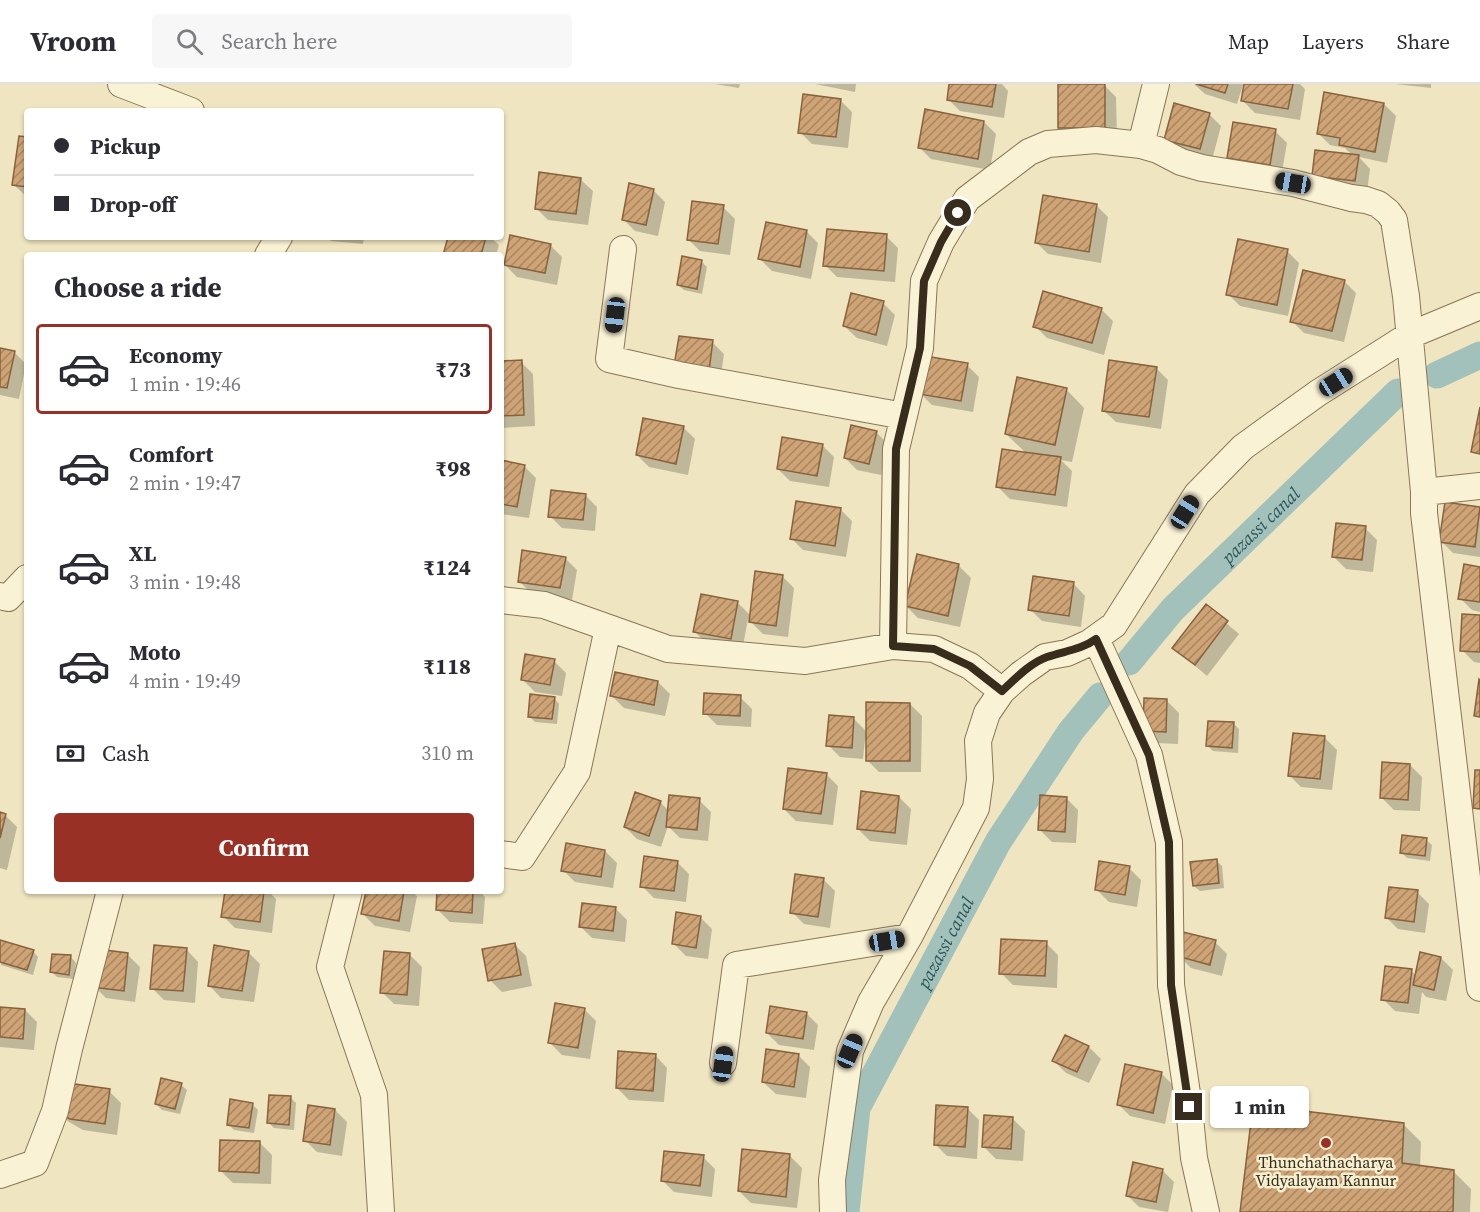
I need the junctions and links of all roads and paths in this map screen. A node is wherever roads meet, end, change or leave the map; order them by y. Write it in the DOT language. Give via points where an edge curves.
graph roads {
  1 [pos="121,84"];
  2 [pos="1156,84"];
  3 [pos="182,108"];
  4 [pos="1141,145"];
  5 [pos="623,249"];
  6 [pos="1480,306"];
  7 [pos="1408,336"];
  8 [pos="904,416"];
  9 [pos="1480,486"];
  10 [pos="1424,492"];
  11 [pos="24,581"];
  12 [pos="0,596"];
  13 [pos="504,600"];
  14 [pos="608,628"];
  15 [pos="1096,639"];
  16 [pos="893,646"];
  17 [pos="1002,691"];
  18 [pos="504,854"];
  19 [pos="110,894"];
  20 [pos="348,894"];
  21 [pos="909,937"];
  22 [pos="1480,988"];
  23 [pos="723,1064"];
  24 [pos="0,1175"];
  25 [pos="381,1212"];
  26 [pos="833,1212"];
  27 [pos="1206,1212"];
  1 -- 3 [label="street"];
  2 -- 4 [label="street"];
  4 -- 7 [label="street" via="1202,168 1293,183 1378,204 1388,212 1396,229"];
  4 -- 8 [label="street" via="1096,140 1048,144 1029,152 967,199 941,242 924,281 920,348"];
  5 -- 8 [label="street" via="609,359"];
  6 -- 7 [label="street"];
  7 -- 10 [label="street"];
  7 -- 15 [label="street" via="1242,447 1197,494 1114,625"];
  8 -- 16 [label="street" via="896,449"];
  9 -- 10 [label="street"];
  10 -- 22 [label="street"];
  11 -- 12 [label="street" via="8,598"];
  13 -- 14 [label="street" via="544,605"];
  14 -- 16 [label="street" via="668,649 805,661"];
  14 -- 18 [label="street" via="577,772 522,857"];
  15 -- 17 [label="street" via="1067,653 1045,657"];
  15 -- 27 [label="street" via="1149,755 1169,842 1171,985 1194,1158"];
  16 -- 17 [label="street" via="934,649 970,666"];
  17 -- 21 [label="street" via="987,713 978,741 980,779 976,808"];
  19 -- 24 [label="street" via="55,1111 35,1163"];
  20 -- 25 [label="street" via="330,967 374,1095"];
  21 -- 23 [label="street" via="736,965"];
  21 -- 26 [label="street" via="871,1002 850,1051 832,1180"];
}
